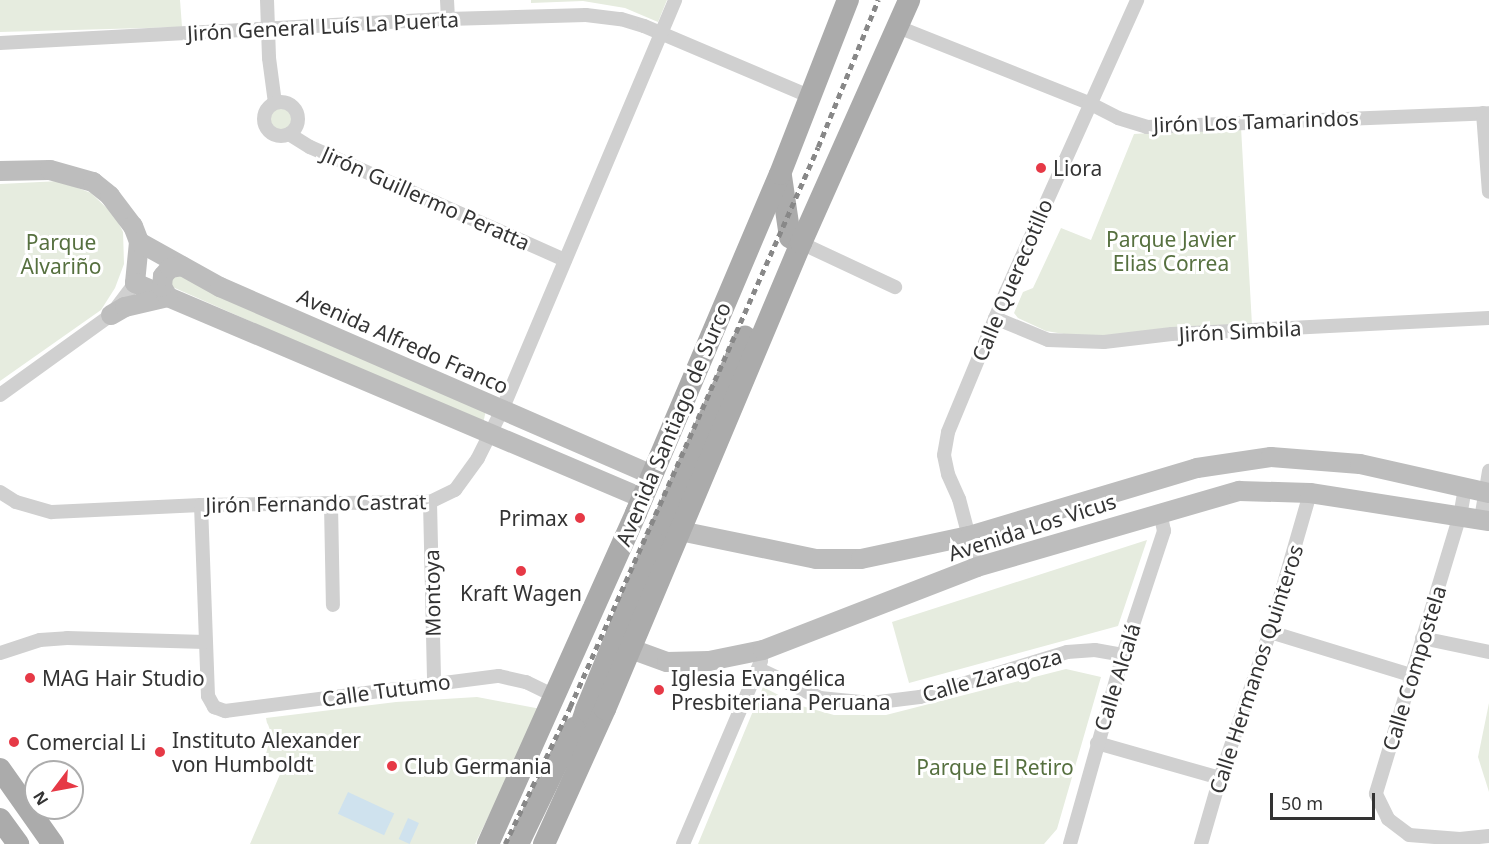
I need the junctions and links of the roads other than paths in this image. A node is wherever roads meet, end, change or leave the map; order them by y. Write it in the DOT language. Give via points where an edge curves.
graph roads {
  1 [pos="267,0"];
  2 [pos="447,0"];
  3 [pos="675,0"];
  4 [pos="848,0"];
  5 [pos="909,0"];
  6 [pos="1137,0"];
  7 [pos="448,19"];
  8 [pos="268,29"];
  9 [pos="661,33"];
  10 [pos="895,34"];
  11 [pos="0,44"];
  12 [pos="811,97"];
  13 [pos="1089,102"];
  14 [pos="275,103"];
  15 [pos="1486,113"];
  16 [pos="289,134"];
  17 [pos="0,167"];
  18 [pos="780,174"];
  19 [pos="1489,192"];
  20 [pos="795,240"];
  21 [pos="139,242"];
  22 [pos="565,260"];
  23 [pos="182,266"];
  24 [pos="135,283"];
  25 [pos="896,287"];
  26 [pos="168,297"];
  27 [pos="111,315"];
  28 [pos="995,318"];
  29 [pos="1489,318"];
  30 [pos="0,395"];
  31 [pos="502,410"];
  32 [pos="491,435"];
  33 [pos="602,454"];
  34 [pos="1489,471"];
  35 [pos="652,476"];
  36 [pos="591,477"];
  37 [pos="1465,488"];
  38 [pos="0,492"];
  39 [pos="1310,493"];
  40 [pos="1487,493"];
  41 [pos="642,498"];
  42 [pos="430,502"];
  43 [pos="201,505"];
  44 [pos="331,505"];
  45 [pos="1160,512"];
  46 [pos="1460,515"];
  47 [pos="1485,520"];
  48 [pos="680,531"];
  49 [pos="969,536"];
  50 [pos="977,567"];
  51 [pos="333,605"];
  52 [pos="1270,632"];
  53 [pos="1422,638"];
  54 [pos="206,642"];
  55 [pos="631,649"];
  56 [pos="1489,652"];
  57 [pos="0,653"];
  58 [pos="1123,656"];
  59 [pos="761,660"];
  60 [pos="1411,675"];
  61 [pos="434,684"];
  62 [pos="555,696"];
  63 [pos="596,709"];
  64 [pos="1097,743"];
  65 [pos="0,769"];
  66 [pos="1220,778"];
  67 [pos="0,790"];
  68 [pos="0,819"];
  69 [pos="1489,836"];
  70 [pos="1460,842"];
  71 [pos="18,844"];
  72 [pos="38,844"];
  73 [pos="53,844"];
  74 [pos="488,844"];
  75 [pos="518,844"];
  76 [pos="530,844"];
  77 [pos="544,844"];
  78 [pos="683,844"];
  79 [pos="1070,844"];
  80 [pos="1201,844"];
  1 -- 8 [label="street"];
  2 -- 7 [label="street"];
  3 -- 9 [label="street, Jirón Fernando Castrat"];
  4 -- 12 [label="main road, Avenida Santiago de Surco"];
  5 -- 10 [label="main road, Avenida Santiago de Surco"];
  6 -- 13 [label="street, Calle Querecotillo"];
  7 -- 8 [label="street, Jirón General Luís La Puerta"];
  7 -- 9 [label="street, Jirón General Luís La Puerta" via="586,15 621,19"];
  8 -- 11 [label="street, Jirón General Luís La Puerta"];
  8 -- 14 [label="street"];
  9 -- 12 [label="street, Jirón General Luís La Puerta"];
  9 -- 22 [label="street, Jirón Fernando Castrat"];
  10 -- 13 [label="street, Jirón Los Tamarindos"];
  10 -- 20 [label="main road, Avenida Santiago de Surco"];
  12 -- 18 [label="main road, Avenida Santiago de Surco"];
  13 -- 15 [label="street, Jirón Los Tamarindos" via="1118,118 1147,127"];
  13 -- 28 [label="street, Calle Querecotillo"];
  14 -- 16 [label="street" via="286,103 295,109 298,120"];
  14 -- 16 [label="street" via="266,110 265,126 278,136"];
  15 -- 19 [label="street"];
  16 -- 22 [label="street, Jirón Guillermo Peratta" via="310,147"];
  17 -- 21 [label="street" via="50,170 93,182 122,210"];
  18 -- 20 [label="main road"];
  18 -- 35 [label="main road, Avenida Santiago de Surco"];
  20 -- 25 [label="street"];
  20 -- 48 [label="main road, Avenida Santiago de Surco"];
  20 -- 63 [label="main road, Avenida Santiago de Surco" via="662,524"];
  21 -- 23 [label="street, Avenida Alfredo Franco"];
  21 -- 24 [label="street"];
  22 -- 31 [label="street, Jirón Fernando Castrat"];
  23 -- 26 [label="street" via="170,268 163,276 162,287"];
  23 -- 31 [label="street, Avenida Alfredo Franco"];
  24 -- 26 [label="street"];
  24 -- 27 [label="street"];
  26 -- 27 [label="street" via="126,307"];
  26 -- 32 [label="street"];
  27 -- 30 [label="street"];
  28 -- 29 [label="street, Jirón Simbila" via="1048,340 1104,342 1172,334"];
  28 -- 49 [label="street, Calle Querecotillo" via="948,432 944,456"];
  31 -- 32 [label="street, Jirón Fernando Castrat"];
  31 -- 33 [label="street, Avenida Alfredo Franco"];
  32 -- 36 [label="street"];
  32 -- 42 [label="street, Jirón Fernando Castrat" via="461,484 443,498"];
  33 -- 35 [label="street, Avenida Alfredo Franco"];
  33 -- 36 [label="street"];
  34 -- 40 [label="street"];
  35 -- 41 [label="main road, Avenida Santiago de Surco"];
  36 -- 41 [label="street"];
  37 -- 40 [label="street, Avenida Los Vicus"];
  37 -- 46 [label="street"];
  37 -- 49 [label="street, Avenida Los Vicus" via="1360,464 1270,457 1197,468"];
  38 -- 43 [label="street, Jirón Fernando Castrat" via="16,502 52,512"];
  39 -- 45 [label="street, Avenida Los Vicus" via="1239,491"];
  39 -- 46 [label="street, Avenida Los Vicus"];
  39 -- 52 [label="street, Calle Hermanos Quinteros"];
  40 -- 47 [label="street"];
  41 -- 62 [label="main road, Avenida Santiago de Surco"];
  42 -- 44 [label="street, Jirón Fernando Castrat"];
  42 -- 61 [label="street, Montoya"];
  43 -- 44 [label="street, Jirón Fernando Castrat"];
  43 -- 54 [label="street"];
  44 -- 51 [label="street"];
  45 -- 50 [label="street, Avenida Los Vicus"];
  45 -- 58 [label="street, Calle Alcalá" via="1164,531"];
  46 -- 47 [label="street, Avenida Los Vicus"];
  46 -- 53 [label="street, Calle Compostela"];
  48 -- 49 [label="street, Avenida Los Vicus" via="816,559 861,559"];
  48 -- 55 [label="main road, Avenida Santiago de Surco"];
  49 -- 50 [label="street, Calle Querecotillo"];
  50 -- 59 [label="street, Avenida Los Vicus"];
  52 -- 60 [label="street"];
  52 -- 66 [label="street, Calle Hermanos Quinteros"];
  53 -- 56 [label="street"];
  53 -- 60 [label="street, Calle Compostela"];
  54 -- 57 [label="street" via="67,638 40,640"];
  54 -- 61 [label="street, Calle Tutumo" via="208,696 214,707 225,711"];
  55 -- 59 [label="street, Avenida Los Vicus" via="667,662"];
  55 -- 63 [label="main road, Avenida Santiago de Surco"];
  58 -- 59 [label="street, Calle Zaragoza" via="1095,651 1066,652 920,697 871,703 820,698"];
  58 -- 64 [label="street, Calle Alcalá"];
  59 -- 78 [label="street"];
  60 -- 70 [label="street, Calle Compostela" via="1376,794 1388,819 1409,835"];
  61 -- 62 [label="street, Calle Tutumo" via="499,676 526,682"];
  62 -- 74 [label="main road, Avenida Santiago de Surco"];
  63 -- 75 [label="main road, Avenida Santiago de Surco" via="567,739"];
  63 -- 76 [label="main road" via="576,743"];
  63 -- 77 [label="main road, Avenida Santiago de Surco"];
  64 -- 66 [label="street"];
  64 -- 79 [label="street, Calle Alcalá"];
  65 -- 73 [label="main road"];
  66 -- 80 [label="street, Calle Hermanos Quinteros"];
  67 -- 72 [label="main road"];
  68 -- 71 [label="main road"];
  69 -- 70 [label="street"];
}
